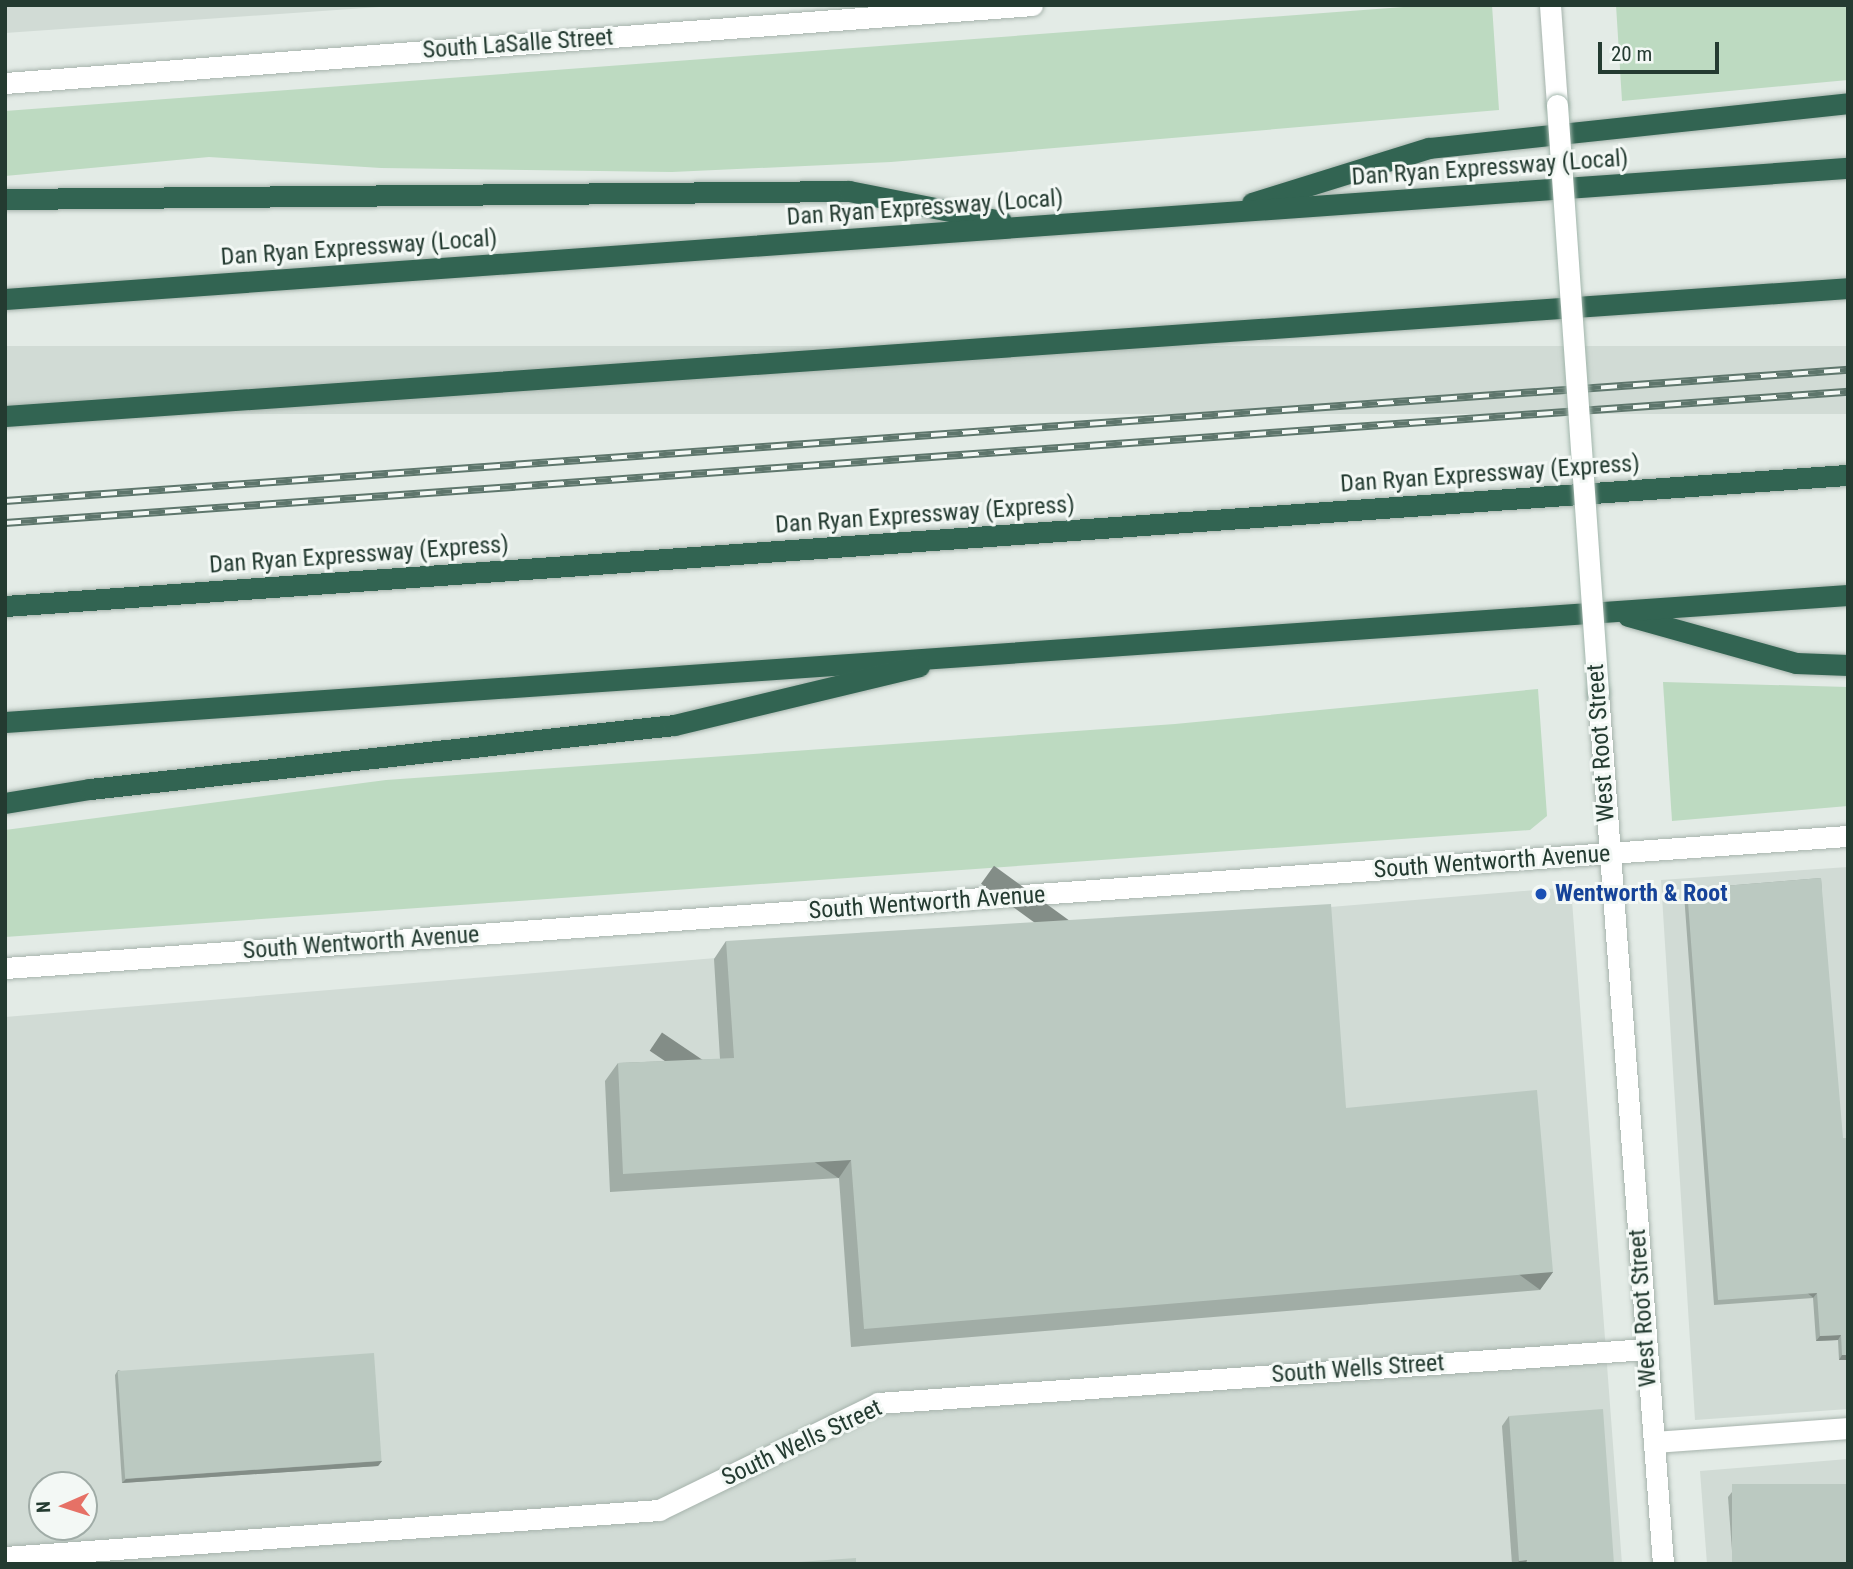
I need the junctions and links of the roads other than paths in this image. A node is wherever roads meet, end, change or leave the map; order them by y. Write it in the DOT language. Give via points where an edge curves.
graph roads {
  1 [pos="1032,5"];
  2 [pos="1550,5"];
  3 [pos="5,83"];
  4 [pos="1848,103"];
  5 [pos="1848,168"];
  6 [pos="5,199"];
  7 [pos="1217,213"];
  8 [pos="1031,227"];
  9 [pos="1848,288"];
  10 [pos="5,299"];
  11 [pos="5,416"];
  12 [pos="1848,475"];
  13 [pos="1848,595"];
  14 [pos="5,606"];
  15 [pos="1612,612"];
  16 [pos="979,652"];
  17 [pos="1848,665"];
  18 [pos="5,722"];
  19 [pos="5,803"];
  20 [pos="1848,836"];
  21 [pos="1609,854"];
  22 [pos="5,968"];
  23 [pos="1646,1349"];
  24 [pos="1848,1428"];
  25 [pos="1654,1442"];
  26 [pos="5,1557"];
  27 [pos="1663,1564"];
  1 -- 3 [label="street, South LaSalle Street"];
  2 -- 21 [label="street, West Root Street, bridge"];
  4 -- 7 [label="highway" via="1429,148"];
  5 -- 7 [label="highway, Dan Ryan Expressway (Local)"];
  6 -- 8 [label="highway" via="849,191"];
  7 -- 8 [label="highway, Dan Ryan Expressway (Local)"];
  8 -- 10 [label="highway, Dan Ryan Expressway (Local)"];
  9 -- 11 [label="highway"];
  12 -- 14 [label="highway, Dan Ryan Expressway (Express)"];
  13 -- 15 [label="highway"];
  15 -- 16 [label="highway"];
  15 -- 17 [label="highway" via="1796,663"];
  16 -- 18 [label="highway"];
  16 -- 19 [label="highway" via="674,725 90,789"];
  20 -- 21 [label="street, South Wentworth Avenue"];
  21 -- 22 [label="street, South Wentworth Avenue"];
  21 -- 23 [label="street, West Root Street"];
  23 -- 25 [label="street, West Root Street"];
  23 -- 26 [label="street, South Wells Street" via="878,1403 659,1510"];
  24 -- 25 [label="street"];
  25 -- 27 [label="street, West Root Street"];
}
